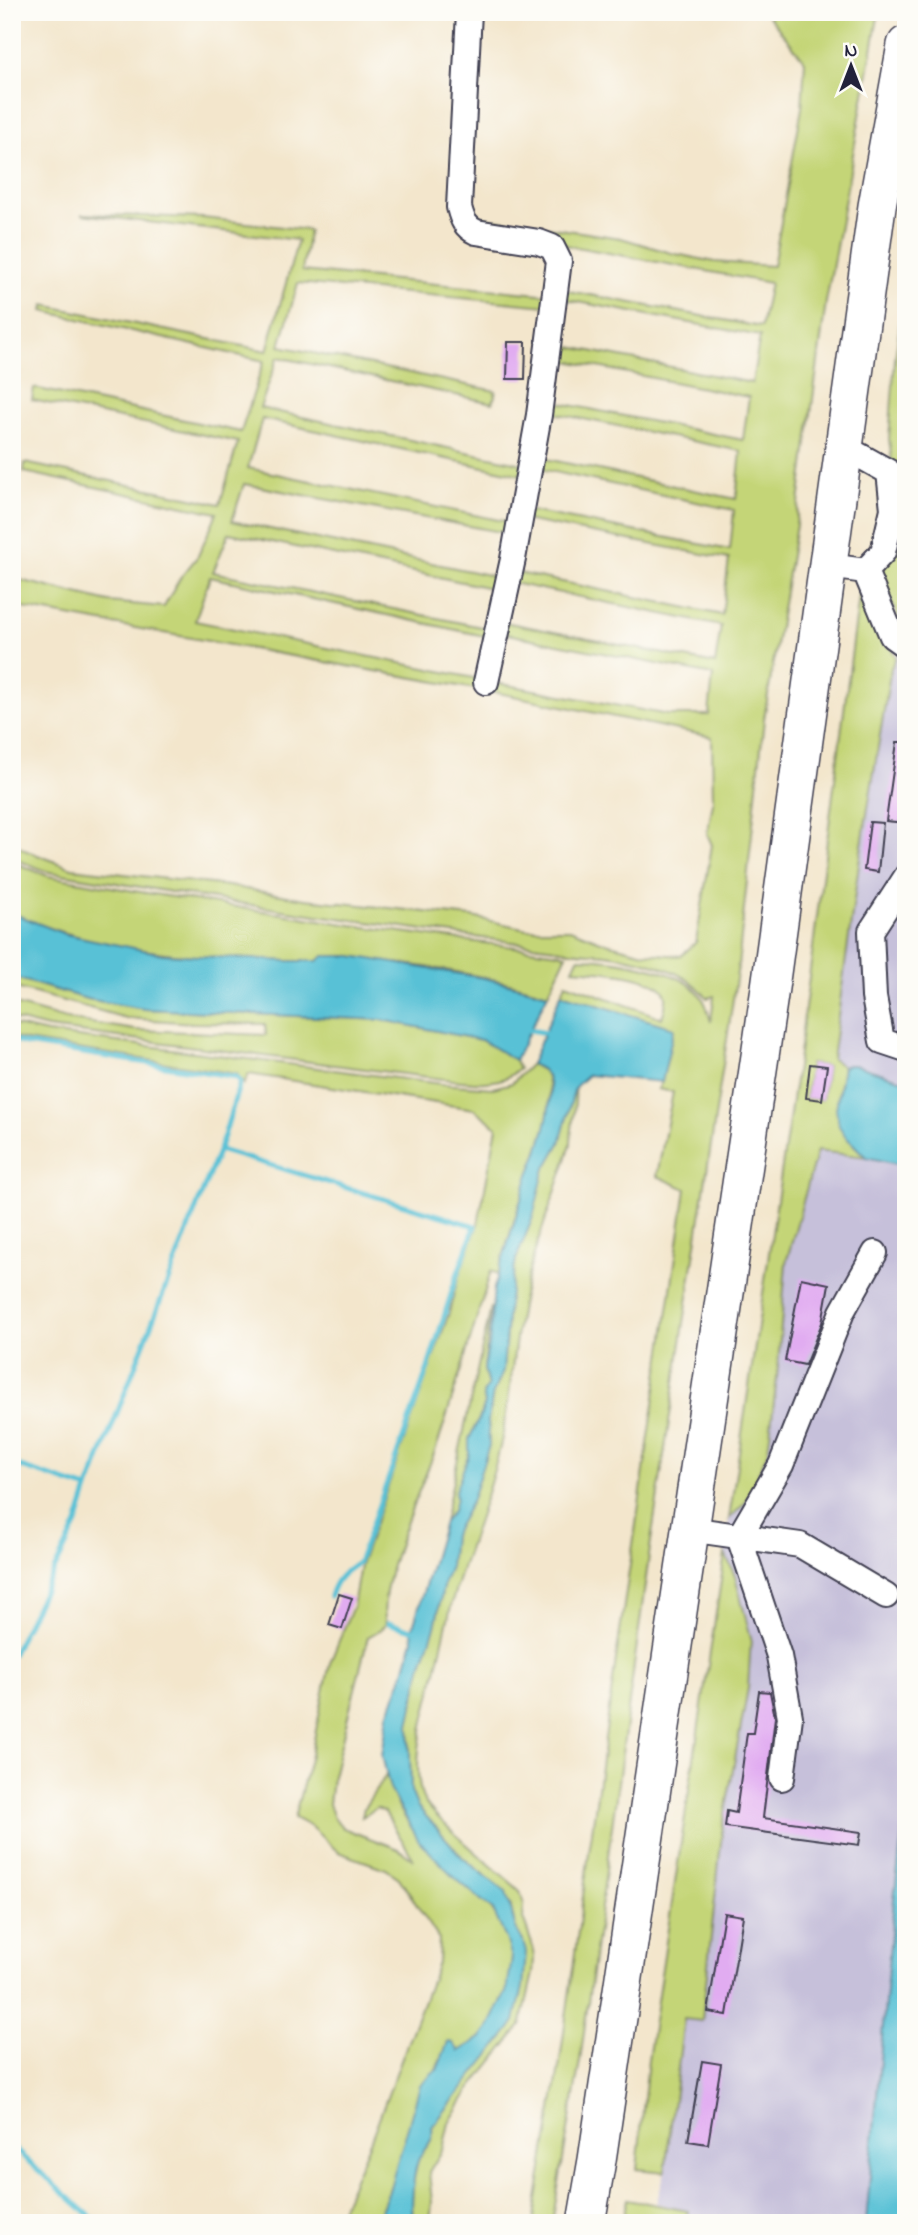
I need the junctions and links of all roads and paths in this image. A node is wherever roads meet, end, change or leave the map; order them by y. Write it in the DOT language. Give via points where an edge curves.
graph roads {
  1 [pos="469,12"];
  2 [pos="906,45"];
  3 [pos="846,448"];
  4 [pos="829,566"];
  5 [pos="865,571"];
  6 [pos="906,646"];
  7 [pos="486,682"];
  8 [pos="906,877"];
  9 [pos="906,1049"];
  10 [pos="875,1253"];
  11 [pos="689,1529"];
  12 [pos="740,1537"];
  13 [pos="886,1595"];
  14 [pos="782,1778"];
  15 [pos="586,2223"];
  1 -- 7 [label="street" via="458,208 465,225 476,232 539,242 552,247 559,261 539,415"];
  2 -- 3 [label="highway" via="877,206"];
  3 -- 4 [label="highway"];
  3 -- 5 [label="street" via="889,472 893,509 883,552"];
  4 -- 5 [label="street"];
  4 -- 11 [label="highway"];
  5 -- 6 [label="street" via="892,636"];
  8 -- 9 [label="street" via="872,931 874,997 882,1041"];
  10 -- 12 [label="street" via="842,1312 781,1465"];
  11 -- 12 [label="street"];
  11 -- 15 [label="highway"];
  12 -- 13 [label="street" via="800,1545"];
  12 -- 14 [label="street" via="779,1656 790,1717"];
}
